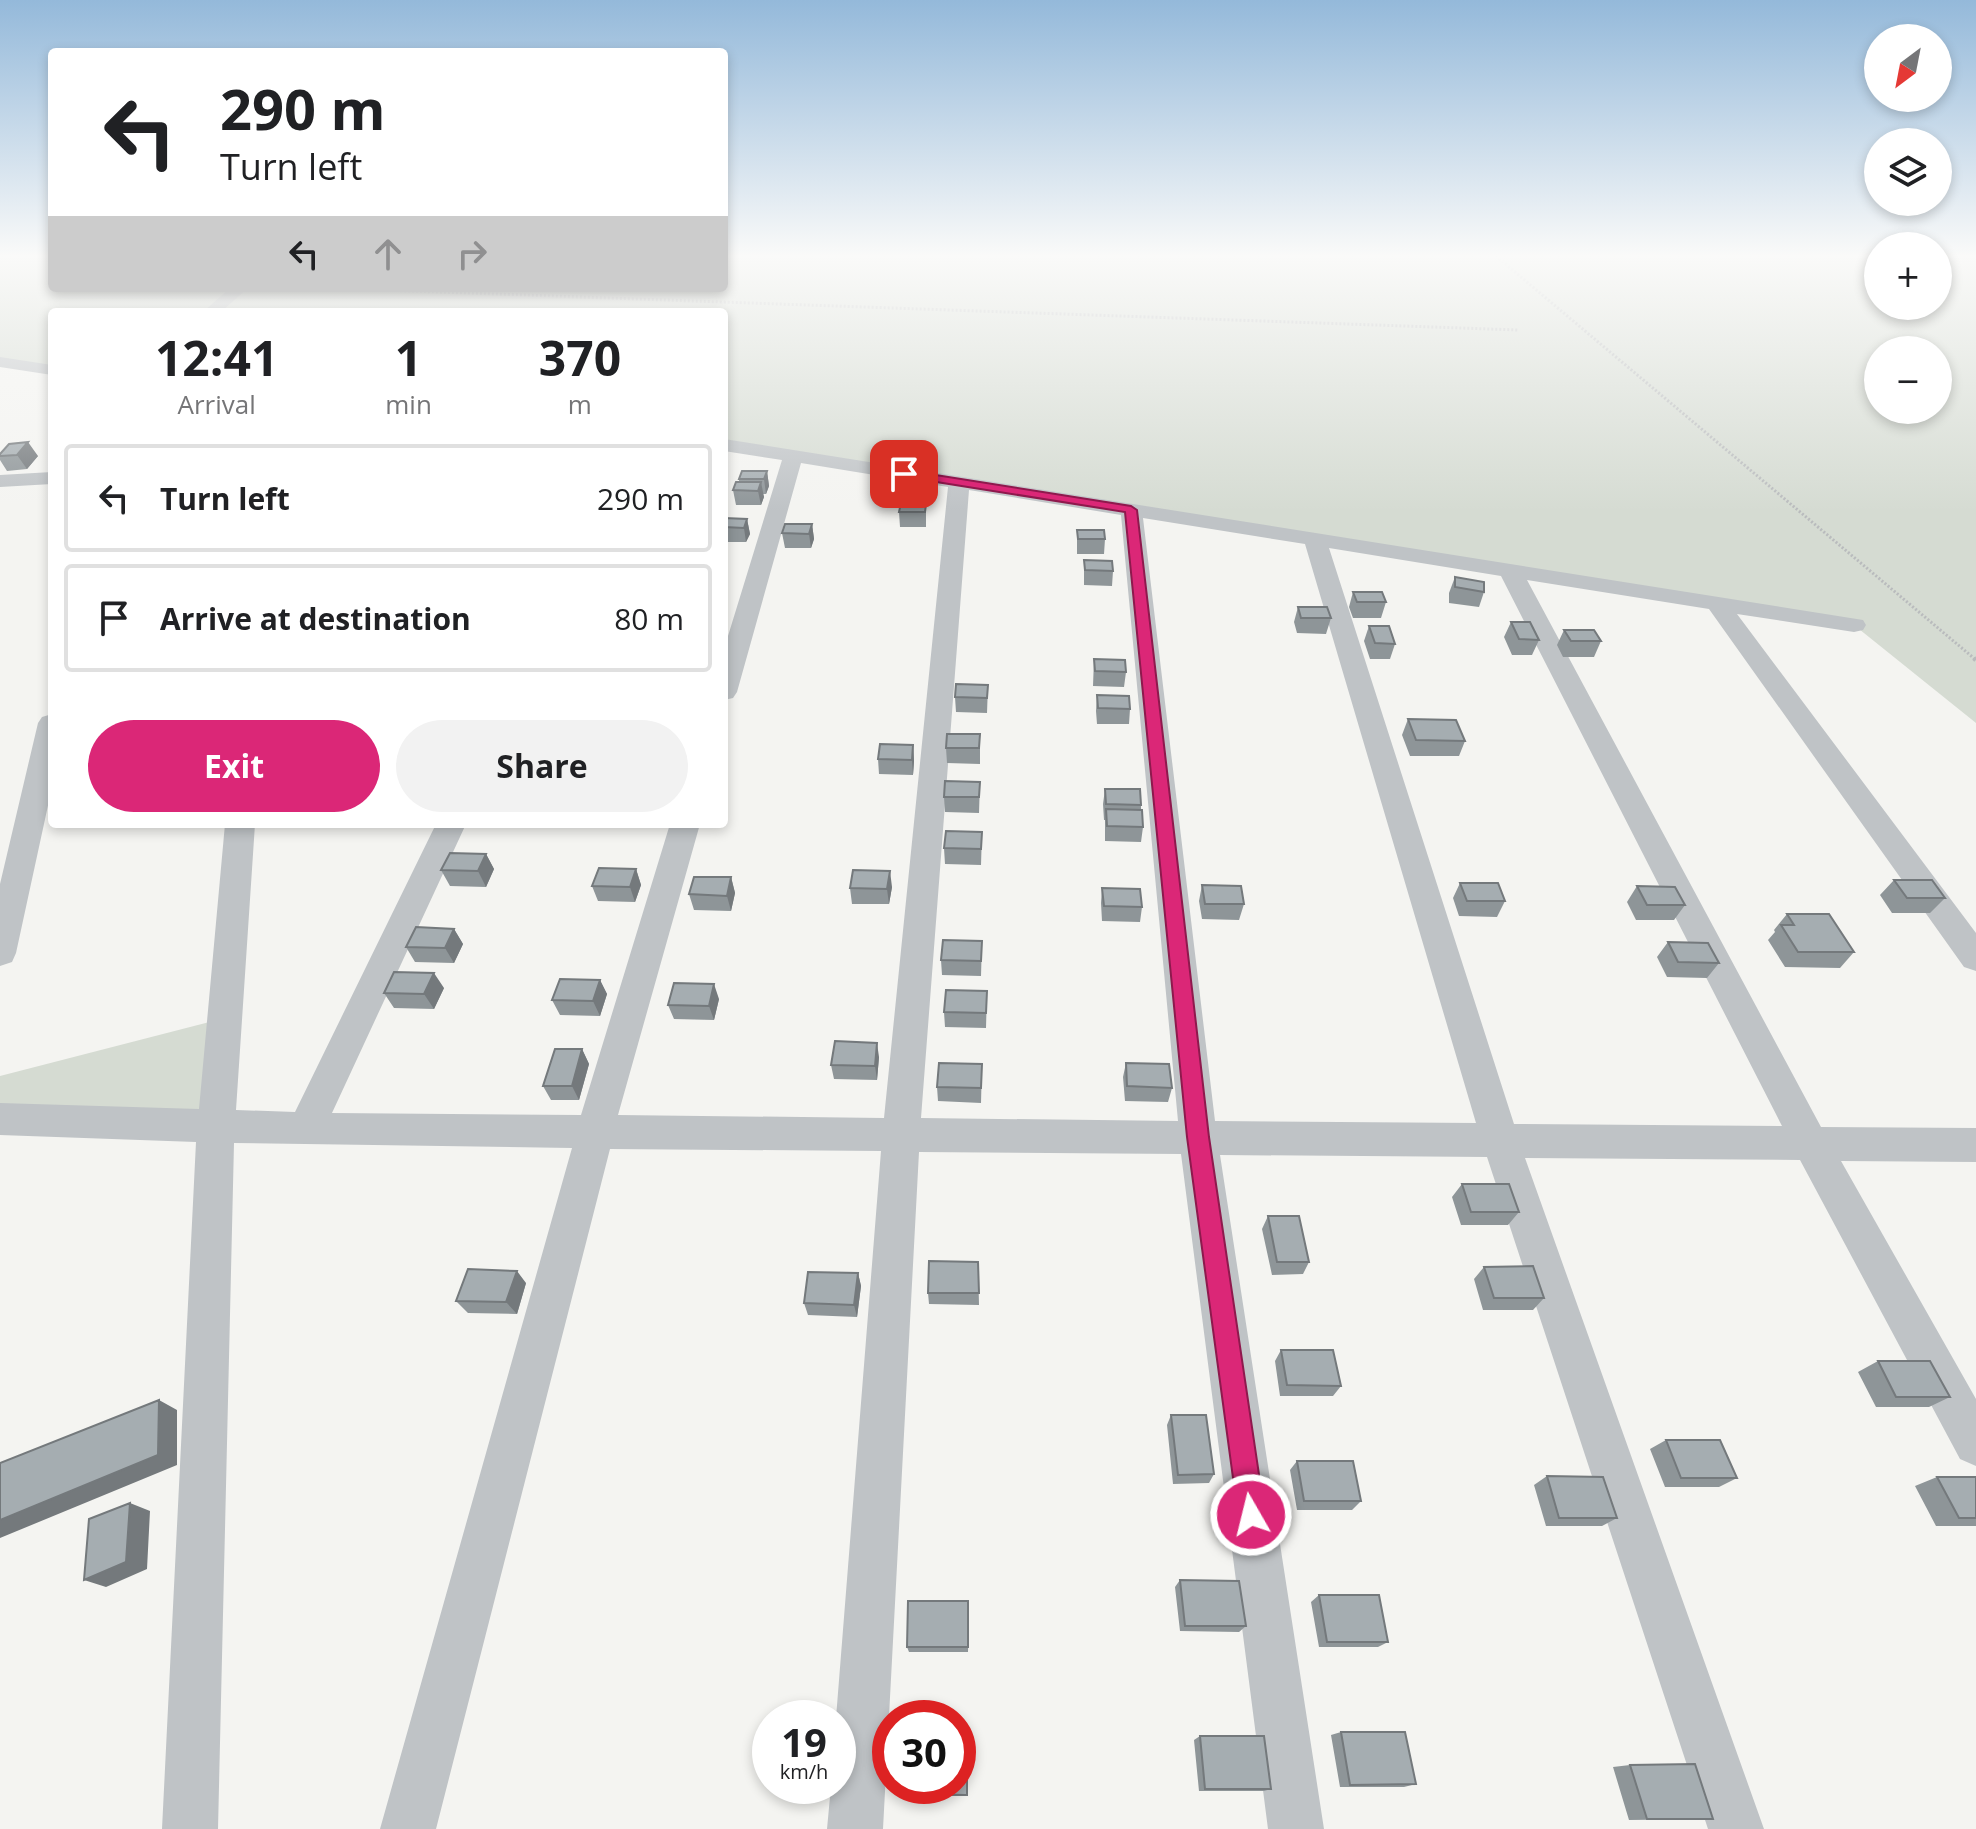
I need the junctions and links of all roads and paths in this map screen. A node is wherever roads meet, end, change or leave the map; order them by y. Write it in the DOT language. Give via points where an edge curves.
graph roads {
  1 [pos="1597,341"];
  2 [pos="0,362"];
  3 [pos="48,369"];
  4 [pos="728,446"];
  5 [pos="793,456"];
  6 [pos="48,478"];
  7 [pos="959,482"];
  8 [pos="4,484"];
  9 [pos="1131,510"];
  10 [pos="1315,539"];
  11 [pos="1510,570"];
  12 [pos="1717,603"];
  13 [pos="1854,625"];
  14 [pos="1976,660"];
  15 [pos="728,678"];
  16 [pos="48,741"];
  17 [pos="240,828"];
  18 [pos="449,828"];
  19 [pos="684,828"];
  20 [pos="0,953"];
  21 [pos="1976,958"];
  22 [pos="0,1119"];
  23 [pos="216,1124"];
  24 [pos="306,1129"];
  25 [pos="595,1132"];
  26 [pos="901,1135"];
  27 [pos="1198,1137"];
  28 [pos="1500,1140"];
  29 [pos="1811,1144"];
  30 [pos="1976,1145"];
  31 [pos="1976,1443"];
  32 [pos="190,1829"];
  33 [pos="408,1829"];
  34 [pos="855,1829"];
  35 [pos="1296,1829"];
  36 [pos="1736,1829"];
  1 -- 14 [label="path"];
  2 -- 3 [label="street"];
  4 -- 5 [label="street"];
  5 -- 7 [label="street"];
  5 -- 15 [label="street"];
  6 -- 8 [label="street"];
  7 -- 9 [label="street"];
  7 -- 26 [label="street"];
  9 -- 10 [label="street"];
  9 -- 27 [label="street"];
  10 -- 11 [label="street"];
  10 -- 28 [label="street"];
  11 -- 12 [label="street"];
  11 -- 29 [label="street"];
  12 -- 13 [label="street"];
  12 -- 21 [label="street"];
  16 -- 20 [label="street"];
  17 -- 23 [label="street"];
  18 -- 24 [label="street"];
  19 -- 25 [label="street"];
  22 -- 23 [label="street"];
  23 -- 24 [label="street"];
  23 -- 32 [label="street"];
  24 -- 25 [label="street"];
  25 -- 26 [label="street"];
  25 -- 33 [label="street"];
  26 -- 27 [label="street"];
  26 -- 34 [label="street"];
  27 -- 28 [label="street"];
  27 -- 35 [label="street"];
  28 -- 29 [label="street"];
  28 -- 36 [label="street"];
  29 -- 30 [label="street"];
  29 -- 31 [label="street"];
}
